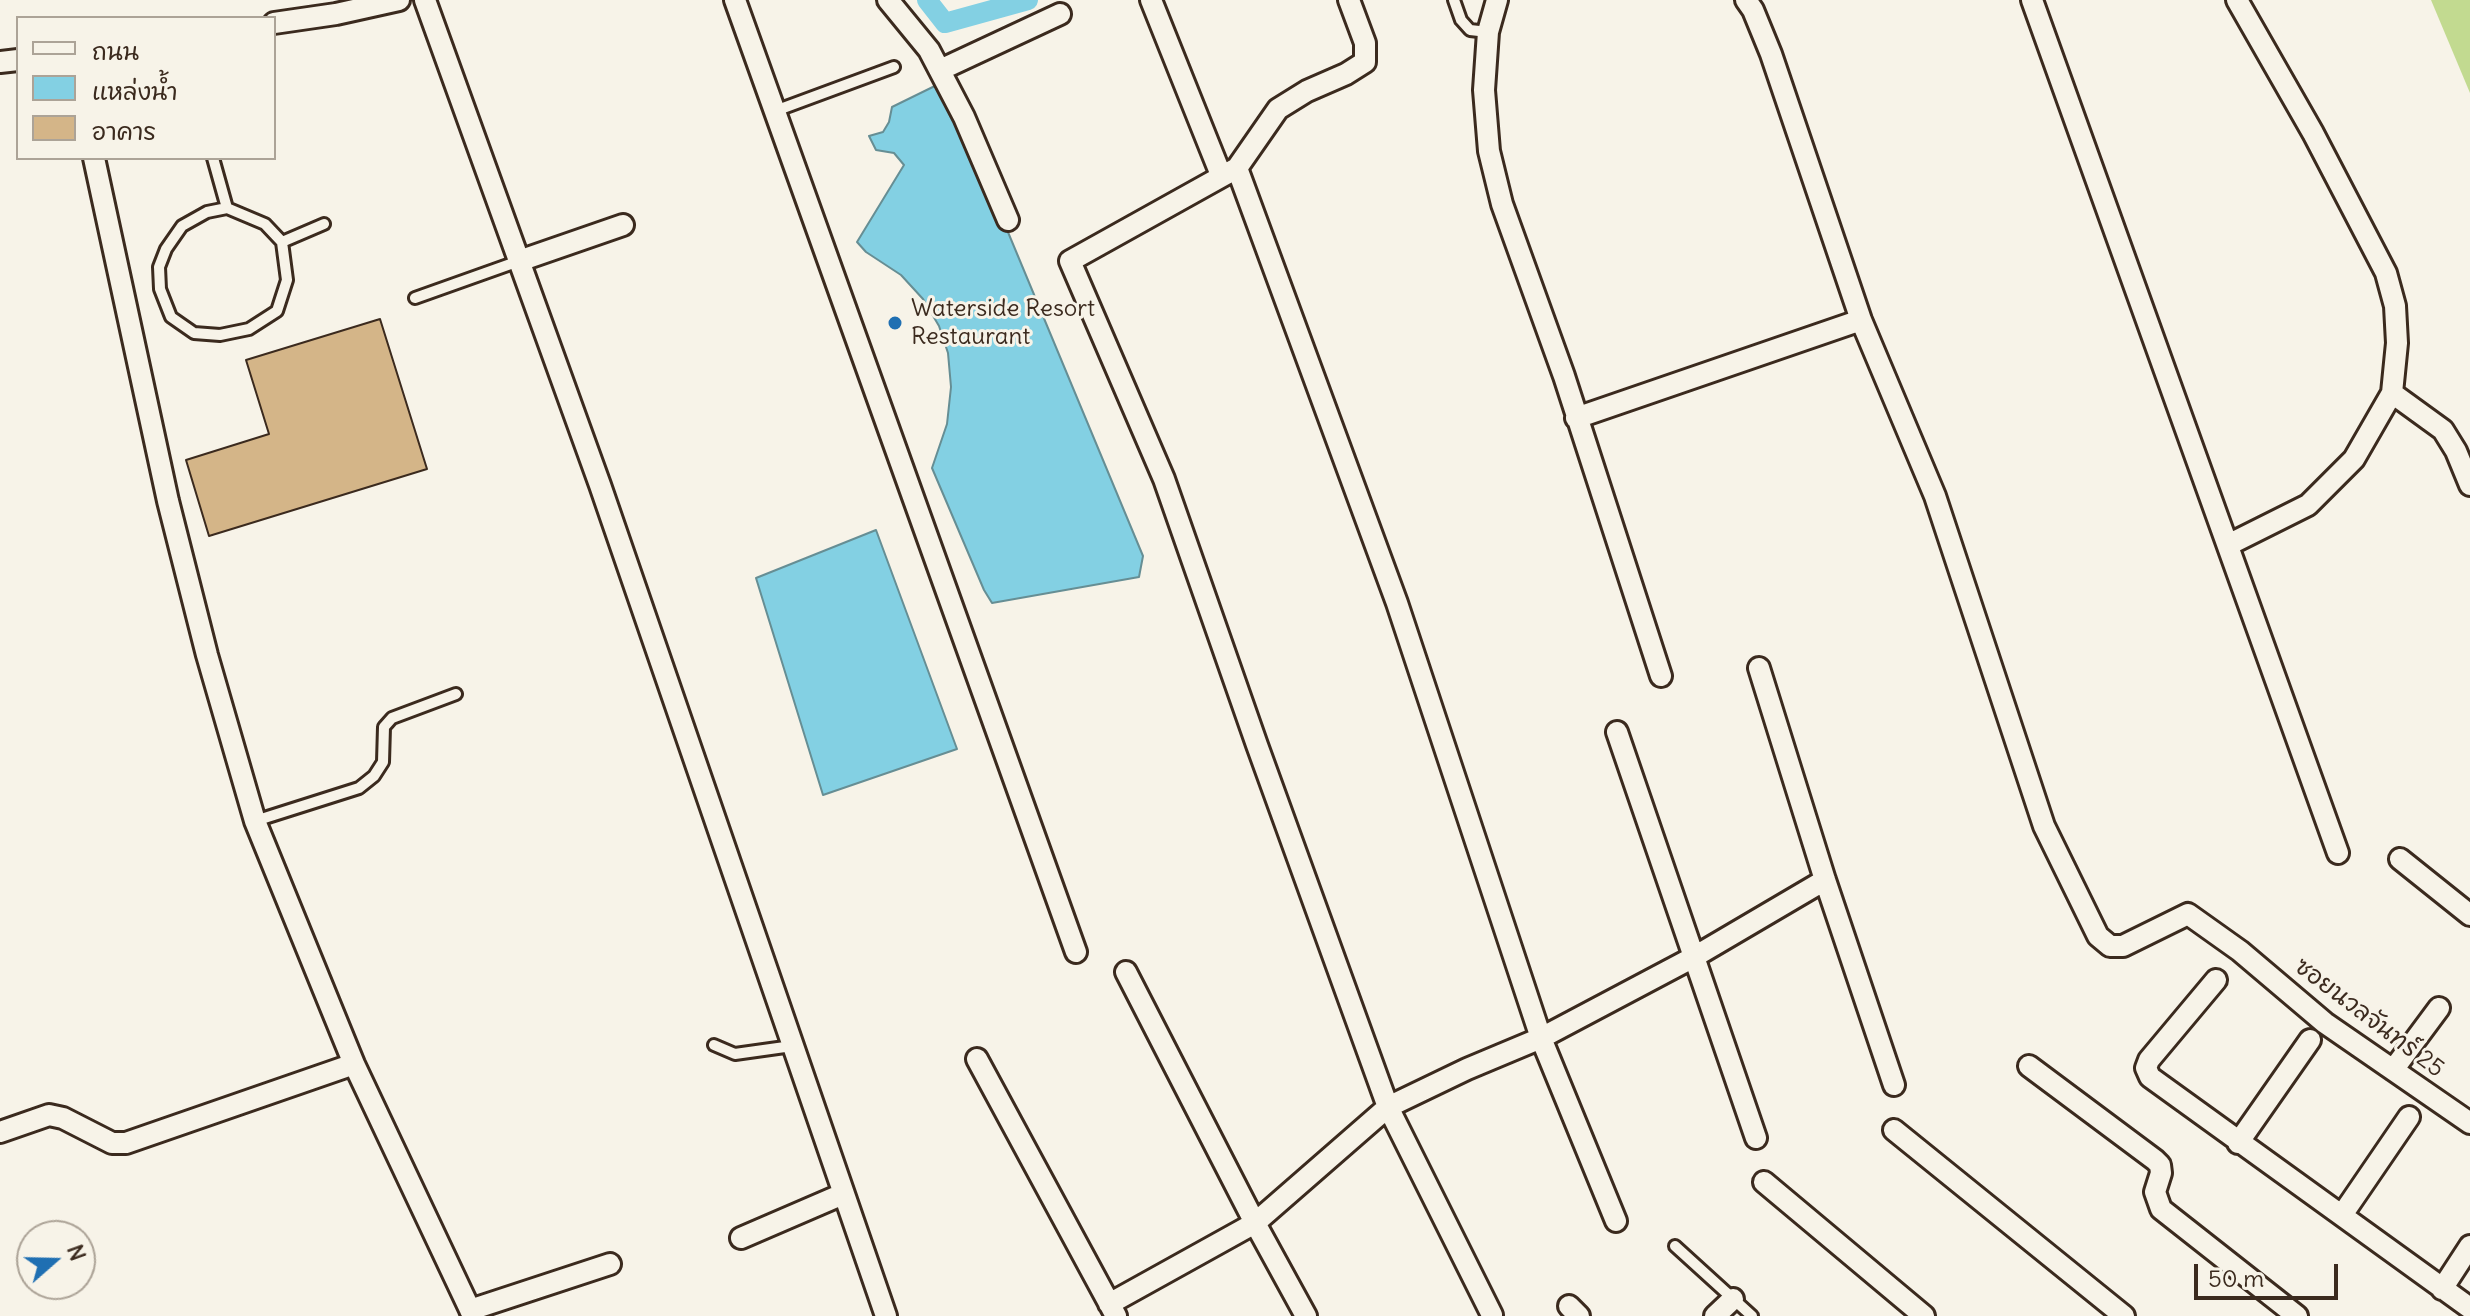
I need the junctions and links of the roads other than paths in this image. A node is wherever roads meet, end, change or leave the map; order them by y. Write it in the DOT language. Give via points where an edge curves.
graph roads {
  1 [pos="399,0"];
  2 [pos="425,0"];
  3 [pos="735,0"];
  4 [pos="888,0"];
  5 [pos="1151,0"];
  6 [pos="1349,0"];
  7 [pos="1454,0"];
  8 [pos="1497,0"];
  9 [pos="1746,0"];
  10 [pos="2032,0"];
  11 [pos="2237,0"];
  12 [pos="1060,14"];
  13 [pos="276,23"];
  14 [pos="1488,32"];
  15 [pos="894,67"];
  16 [pos="940,70"];
  17 [pos="775,111"];
  18 [pos="94,160"];
  19 [pos="214,160"];
  20 [pos="1229,171"];
  21 [pos="227,208"];
  22 [pos="1008,220"];
  23 [pos="324,224"];
  24 [pos="623,225"];
  25 [pos="282,242"];
  26 [pos="519,261"];
  27 [pos="415,298"];
  28 [pos="1861,320"];
  29 [pos="2392,393"];
  30 [pos="1576,418"];
  31 [pos="2470,485"];
  32 [pos="2228,545"];
  33 [pos="1759,668"];
  34 [pos="1661,676"];
  35 [pos="456,694"];
  36 [pos="1617,732"];
  37 [pos="255,821"];
  38 [pos="2338,853"];
  39 [pos="2400,859"];
  40 [pos="1825,880"];
  41 [pos="2470,915"];
  42 [pos="1076,952"];
  43 [pos="1694,957"];
  44 [pos="1126,972"];
  45 [pos="2216,980"];
  46 [pos="2439,1008"];
  47 [pos="1541,1038"];
  48 [pos="2310,1040"];
  49 [pos="714,1045"];
  50 [pos="792,1046"];
  51 [pos="977,1059"];
  52 [pos="354,1064"];
  53 [pos="2029,1066"];
  54 [pos="2393,1070"];
  55 [pos="1894,1085"];
  56 [pos="1388,1107"];
  57 [pos="2409,1117"];
  58 [pos="2470,1123"];
  59 [pos="1894,1130"];
  60 [pos="0,1132"];
  61 [pos="1756,1138"];
  62 [pos="2238,1143"];
  63 [pos="1764,1182"];
  64 [pos="843,1194"];
  65 [pos="2342,1215"];
  66 [pos="1616,1221"];
  67 [pos="1255,1223"];
  68 [pos="741,1238"];
  69 [pos="1675,1246"];
  70 [pos="2470,1246"];
  71 [pos="610,1264"];
  72 [pos="2442,1289"];
  73 [pos="1733,1299"];
  74 [pos="2470,1308"];
  75 [pos="1112,1310"];
  76 [pos="471,1313"];
  77 [pos="1492,1315"];
  78 [pos="886,1316"];
  79 [pos="1306,1316"];
  80 [pos="1715,1316"];
  81 [pos="1752,1316"];
  82 [pos="1924,1316"];
  83 [pos="2124,1316"];
  84 [pos="2297,1316"];
  1 -- 13 [label="street"];
  2 -- 26 [label="street"];
  3 -- 17 [label="street"];
  4 -- 16 [label="street"];
  5 -- 20 [label="street"];
  6 -- 20 [label="street" via="1365,43 1365,62 1278,109"];
  7 -- 14 [label="lane" via="1470,30"];
  8 -- 14 [label="street"];
  9 -- 28 [label="street" via="1771,54"];
  10 -- 32 [label="street"];
  11 -- 29 [label="street" via="2386,273 2397,343"];
  12 -- 16 [label="street"];
  14 -- 30 [label="street" via="1484,90 1489,151 1502,204"];
  15 -- 17 [label="lane"];
  16 -- 22 [label="street"];
  17 -- 42 [label="street"];
  18 -- 37 [label="street" via="168,501"];
  19 -- 21 [label="lane"];
  20 -- 47 [label="street" via="1397,603"];
  20 -- 56 [label="street" via="1070,261 1164,479"];
  21 -- 25 [label="lane" via="265,224"];
  21 -- 25 [label="lane" via="182,226 159,267 160,289 171,317 194,333 249,329 277,311 287,280"];
  23 -- 25 [label="lane"];
  24 -- 26 [label="street"];
  26 -- 27 [label="lane"];
  26 -- 50 [label="street"];
  28 -- 30 [label="street"];
  28 -- 54 [label="street, ซอยนวลจันทร์ 25" via="1935,496 2044,826 2098,936 2110,946 2123,946 2188,914"];
  29 -- 31 [label="street" via="2443,430"];
  29 -- 32 [label="street" via="2354,459 2308,505"];
  30 -- 34 [label="street"];
  32 -- 38 [label="street"];
  33 -- 40 [label="street"];
  35 -- 37 [label="lane" via="392,718 384,727 383,762 359,788"];
  36 -- 43 [label="street"];
  37 -- 52 [label="street"];
  39 -- 41 [label="street"];
  40 -- 43 [label="street"];
  40 -- 55 [label="street"];
  43 -- 47 [label="street"];
  43 -- 61 [label="street"];
  44 -- 67 [label="street"];
  45 -- 62 [label="street" via="2146,1068 2150,1077"];
  46 -- 54 [label="street"];
  47 -- 56 [label="street"];
  47 -- 66 [label="street"];
  48 -- 62 [label="street"];
  49 -- 50 [label="lane" via="735,1054"];
  50 -- 64 [label="street"];
  51 -- 75 [label="street"];
  52 -- 60 [label="street" via="126,1143 112,1143 49,1115"];
  52 -- 76 [label="street"];
  53 -- 84 [label="street" via="2155,1160 2161,1173 2155,1192 2161,1209"];
  54 -- 58 [label="street, ซอยนวลจันทร์ 25"];
  56 -- 67 [label="street"];
  56 -- 77 [label="street"];
  57 -- 65 [label="street"];
  59 -- 83 [label="street"];
  62 -- 65 [label="street"];
  63 -- 82 [label="street"];
  64 -- 68 [label="street"];
  64 -- 78 [label="street"];
  65 -- 72 [label="street"];
  67 -- 75 [label="street"];
  67 -- 79 [label="street"];
  69 -- 73 [label="lane"];
  70 -- 72 [label="street"];
  71 -- 76 [label="street"];
  72 -- 74 [label="street"];
  73 -- 80 [label="street"];
  73 -- 81 [label="lane"];
}
